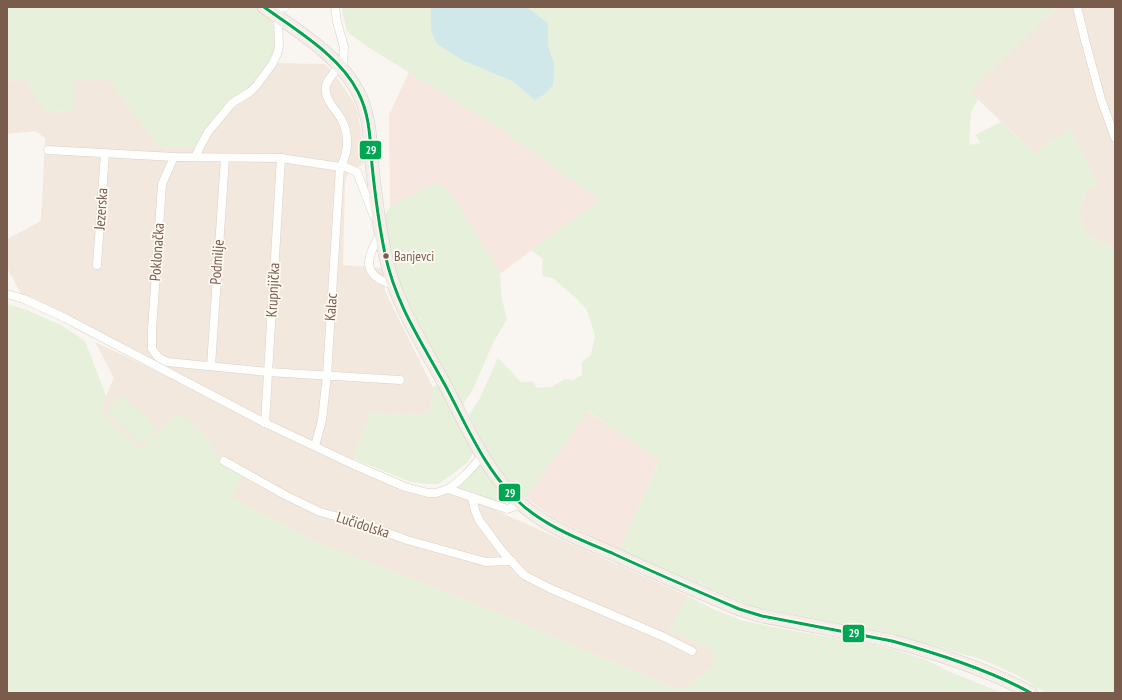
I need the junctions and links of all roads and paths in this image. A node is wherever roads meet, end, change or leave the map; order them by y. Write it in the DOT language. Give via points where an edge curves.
graph roads {
  1 [pos="335,7"];
  2 [pos="1077,7"];
  3 [pos="274,10"];
  4 [pos="341,68"];
  5 [pos="1112,120"];
  6 [pos="1115,138"];
  7 [pos="48,150"];
  8 [pos="105,153"];
  9 [pos="174,157"];
  10 [pos="195,157"];
  11 [pos="225,158"];
  12 [pos="282,158"];
  13 [pos="340,166"];
  14 [pos="381,228"];
  15 [pos="97,265"];
  16 [pos="393,285"];
  17 [pos="7,294"];
  18 [pos="211,366"];
  19 [pos="268,372"];
  20 [pos="327,375"];
  21 [pos="400,380"];
  22 [pos="265,422"];
  23 [pos="315,446"];
  24 [pos="482,456"];
  25 [pos="224,461"];
  26 [pos="448,489"];
  27 [pos="472,497"];
  28 [pos="521,504"];
  29 [pos="512,562"];
  30 [pos="692,651"];
  31 [pos="1031,693"];
  1 -- 4 [label="street" via="344,47"];
  2 -- 5 [label="street" via="1085,40"];
  3 -- 4 [label="main road"];
  3 -- 10 [label="street" via="279,47 273,63 257,86 232,103 208,132"];
  4 -- 13 [label="street, Kalac" via="328,80 326,86 328,98 344,124 346,152"];
  4 -- 14 [label="main road" via="358,91 367,116"];
  5 -- 6 [label="street"];
  7 -- 8 [label="street"];
  8 -- 9 [label="street"];
  8 -- 15 [label="street, Jezerska"];
  9 -- 10 [label="street"];
  9 -- 18 [label="street, Poklonačka" via="162,184 152,349 158,357 167,362"];
  10 -- 11 [label="street"];
  11 -- 12 [label="street"];
  11 -- 18 [label="street, Podmilje"];
  12 -- 13 [label="street"];
  12 -- 19 [label="street, Krupnjička"];
  13 -- 14 [label="street" via="358,172 373,214"];
  13 -- 20 [label="street, Kalac"];
  14 -- 16 [label="main road"];
  14 -- 16 [label="street" via="372,249 369,267 376,278"];
  16 -- 24 [label="main road" via="406,316"];
  17 -- 22 [label="street" via="65,318"];
  18 -- 19 [label="street"];
  19 -- 20 [label="street"];
  19 -- 22 [label="street, Krupnjička"];
  20 -- 21 [label="street"];
  20 -- 23 [label="street, Kalac" via="322,420"];
  22 -- 23 [label="street"];
  23 -- 26 [label="street" via="411,489 436,493"];
  24 -- 26 [label="street" via="458,483"];
  24 -- 28 [label="main road" via="506,490"];
  25 -- 29 [label="street, Lučidolska" via="320,512 486,562"];
  26 -- 27 [label="street"];
  27 -- 28 [label="street" via="507,509"];
  27 -- 29 [label="street" via="479,520"];
  28 -- 31 [label="main road" via="540,518 575,537 739,608 762,616 910,646 975,668"];
  29 -- 30 [label="street" via="524,574 548,588"];
}
